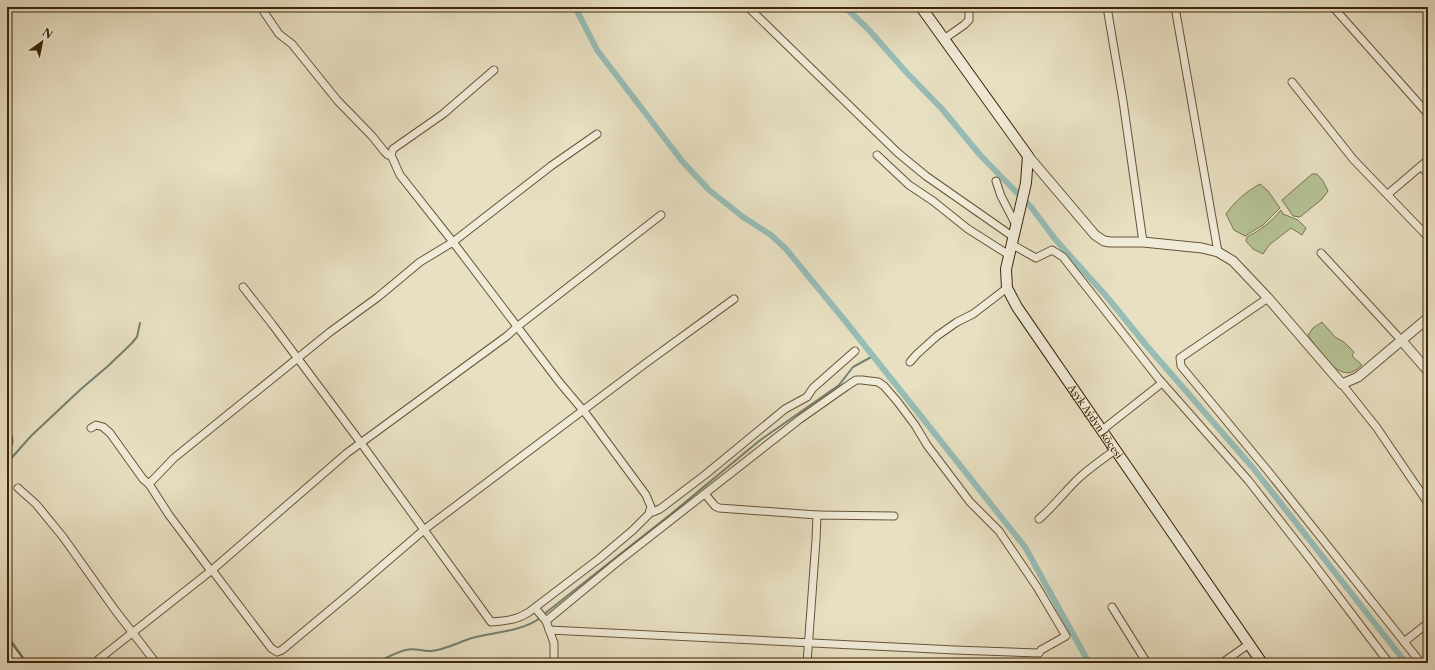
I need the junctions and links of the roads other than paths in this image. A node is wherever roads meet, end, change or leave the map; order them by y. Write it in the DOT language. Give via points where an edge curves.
graph roads {
  1 [pos="263,7"];
  2 [pos="748,7"];
  3 [pos="921,7"];
  4 [pos="969,7"];
  5 [pos="1107,7"];
  6 [pos="1175,7"];
  7 [pos="1333,7"];
  8 [pos="944,38"];
  9 [pos="494,70"];
  10 [pos="1292,82"];
  11 [pos="1428,114"];
  12 [pos="597,134"];
  13 [pos="391,155"];
  14 [pos="877,155"];
  15 [pos="1028,156"];
  16 [pos="1428,160"];
  17 [pos="1421,166"];
  18 [pos="1428,174"];
  19 [pos="996,181"];
  20 [pos="1388,194"];
  21 [pos="661,215"];
  22 [pos="1017,221"];
  23 [pos="1428,237"];
  24 [pos="1012,240"];
  25 [pos="453,242"];
  26 [pos="1143,242"];
  27 [pos="1218,252"];
  28 [pos="1320,253"];
  29 [pos="1008,255"];
  30 [pos="243,287"];
  31 [pos="1007,288"];
  32 [pos="1268,298"];
  33 [pos="734,299"];
  34 [pos="1428,318"];
  35 [pos="517,327"];
  36 [pos="1402,341"];
  37 [pos="855,351"];
  38 [pos="298,358"];
  39 [pos="910,362"];
  40 [pos="1428,370"];
  41 [pos="1162,383"];
  42 [pos="1342,384"];
  43 [pos="583,410"];
  44 [pos="91,428"];
  45 [pos="1101,431"];
  46 [pos="7,433"];
  47 [pos="361,443"];
  48 [pos="7,447"];
  49 [pos="1115,450"];
  50 [pos="149,484"];
  51 [pos="18,488"];
  52 [pos="705,494"];
  53 [pos="1428,503"];
  54 [pos="650,510"];
  55 [pos="816,515"];
  56 [pos="894,516"];
  57 [pos="1039,519"];
  58 [pos="425,530"];
  59 [pos="211,571"];
  60 [pos="1112,607"];
  61 [pos="536,610"];
  62 [pos="545,620"];
  63 [pos="1428,623"];
  64 [pos="549,630"];
  65 [pos="132,632"];
  66 [pos="808,642"];
  67 [pos="1404,642"];
  68 [pos="7,644"];
  69 [pos="1249,644"];
  70 [pos="21,663"];
  71 [pos="94,663"];
  72 [pos="156,663"];
  73 [pos="554,663"];
  74 [pos="807,663"];
  75 [pos="1147,663"];
  76 [pos="1222,663"];
  77 [pos="1262,663"];
  78 [pos="1390,663"];
  79 [pos="1421,663"];
  1 -- 13 [label="street" via="279,34 292,44 337,100 384,151"];
  2 -- 24 [label="street" via="898,153"];
  3 -- 8 [label="main road"];
  4 -- 8 [label="street" via="969,20"];
  5 -- 26 [label="street"];
  6 -- 27 [label="street"];
  7 -- 11 [label="street"];
  8 -- 15 [label="main road"];
  9 -- 13 [label="street" via="444,114 393,149"];
  10 -- 20 [label="street" via="1353,158"];
  12 -- 25 [label="street"];
  13 -- 25 [label="street" via="400,175"];
  14 -- 29 [label="street" via="910,185 968,229"];
  15 -- 22 [label="main road, Aşyk Aýdyn köçesi" via="1026,183"];
  15 -- 26 [label="street" via="1095,235 1110,242"];
  16 -- 17 [label="street"];
  17 -- 18 [label="street"];
  17 -- 20 [label="street"];
  19 -- 22 [label="street"];
  20 -- 23 [label="street"];
  21 -- 35 [label="street"];
  22 -- 24 [label="main road, Aşyk Aýdyn köçesi"];
  24 -- 29 [label="main road, Aşyk Aýdyn köçesi"];
  24 -- 41 [label="street" via="1036,258 1052,250 1063,257"];
  25 -- 35 [label="street"];
  25 -- 38 [label="street" via="420,262"];
  26 -- 27 [label="street"];
  27 -- 32 [label="street" via="1233,261"];
  28 -- 36 [label="street"];
  29 -- 31 [label="main road, Aşyk Aýdyn köçesi"];
  30 -- 38 [label="street"];
  31 -- 39 [label="street" via="937,336"];
  31 -- 45 [label="main road, Aşyk Aýdyn köçesi" via="1017,307"];
  32 -- 42 [label="street"];
  32 -- 67 [label="street" via="1180,358 1181,366"];
  33 -- 43 [label="street"];
  34 -- 36 [label="street"];
  35 -- 43 [label="street"];
  35 -- 47 [label="street"];
  36 -- 40 [label="street"];
  36 -- 42 [label="street" via="1358,377"];
  37 -- 54 [label="street" via="813,388 807,397 785,409 660,509 653,512"];
  38 -- 47 [label="street"];
  38 -- 50 [label="street" via="174,458"];
  41 -- 45 [label="street"];
  41 -- 78 [label="street" via="1248,480"];
  42 -- 53 [label="street" via="1377,428"];
  43 -- 54 [label="street" via="646,495"];
  43 -- 58 [label="street"];
  44 -- 50 [label="street" via="96,425 110,433"];
  45 -- 49 [label="main road, Aşyk Aýdyn köçesi"];
  46 -- 48 [label="street"];
  47 -- 58 [label="street"];
  47 -- 59 [label="street"];
  49 -- 57 [label="street" via="1082,475"];
  49 -- 69 [label="main road, Aşyk Aýdyn köçesi"];
  50 -- 59 [label="street"];
  51 -- 65 [label="street" via="36,504 63,537"];
  52 -- 55 [label="street" via="719,508"];
  52 -- 62 [label="street"];
  52 -- 66 [label="street" via="800,419 856,380 878,382 897,401 970,502 999,531 1066,636 1039,653"];
  54 -- 61 [label="street" via="627,535"];
  55 -- 56 [label="street"];
  55 -- 66 [label="street"];
  58 -- 59 [label="street" via="277,652 269,646"];
  58 -- 61 [label="street" via="491,622 511,620"];
  59 -- 65 [label="street"];
  60 -- 75 [label="street"];
  61 -- 62 [label="street"];
  62 -- 64 [label="street"];
  63 -- 67 [label="street"];
  64 -- 66 [label="street"];
  64 -- 73 [label="street" via="554,643"];
  65 -- 71 [label="street"];
  65 -- 72 [label="street"];
  66 -- 74 [label="street"];
  67 -- 79 [label="street"];
  68 -- 70 [label="street"];
  69 -- 76 [label="street"];
  69 -- 77 [label="main road, Aşyk Aýdyn köçesi"];
}
